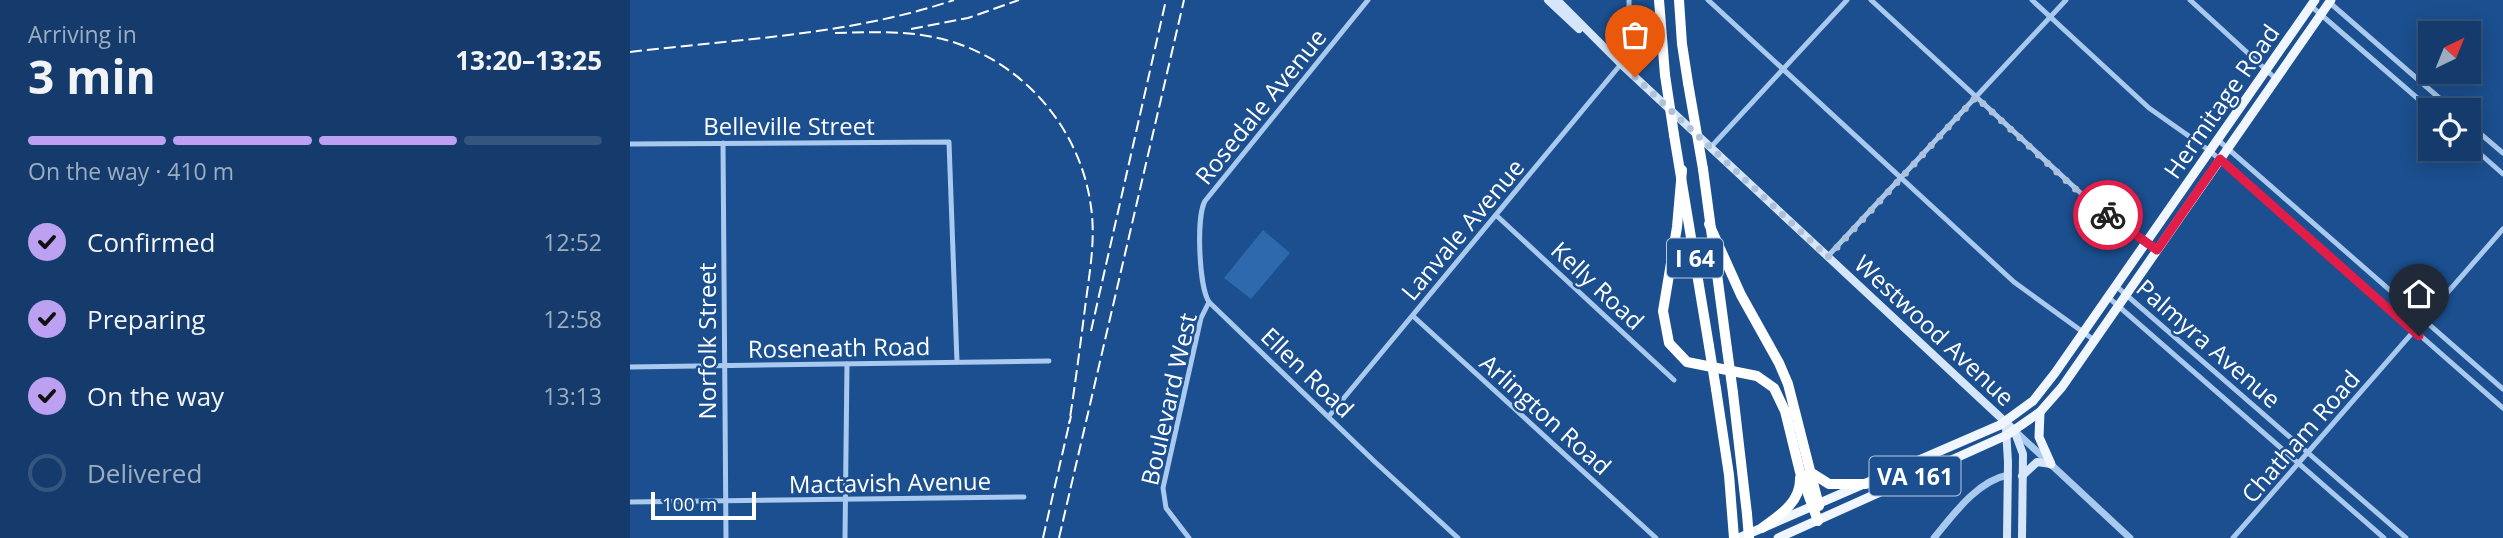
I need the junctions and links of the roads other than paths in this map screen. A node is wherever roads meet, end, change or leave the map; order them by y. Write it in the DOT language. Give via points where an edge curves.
graph roads {
  1 [pos="1368,0"];
  2 [pos="1548,0"];
  3 [pos="1557,0"];
  4 [pos="1629,0"];
  5 [pos="1659,0"];
  6 [pos="1679,0"];
  7 [pos="1708,0"];
  8 [pos="1847,0"];
  9 [pos="1871,0"];
  10 [pos="2032,0"];
  11 [pos="2066,0"];
  12 [pos="2190,0"];
  13 [pos="2329,1"];
  14 [pos="2313,3"];
  15 [pos="2321,14"];
  16 [pos="2050,17"];
  17 [pos="1621,64"];
  18 [pos="1783,68"];
  19 [pos="2266,70"];
  20 [pos="2276,79"];
  21 [pos="1976,97"];
  22 [pos="2440,98"];
  23 [pos="2418,99"];
  24 [pos="2481,134"];
  25 [pos="2218,139"];
  26 [pos="723,143"];
  27 [pos="630,144"];
  28 [pos="1711,147"];
  29 [pos="2228,148"];
  30 [pos="2210,151"];
  31 [pos="2503,153"];
  32 [pos="2481,154"];
  33 [pos="2220,159"];
  34 [pos="1682,170"];
  35 [pos="2503,173"];
  36 [pos="1902,177"];
  37 [pos="1497,216"];
  38 [pos="1709,223"];
  39 [pos="2503,229"];
  40 [pos="2146,242"];
  41 [pos="2157,250"];
  42 [pos="1828,257"];
  43 [pos="2116,285"];
  44 [pos="2126,294"];
  45 [pos="2108,297"];
  46 [pos="1209,302"];
  47 [pos="2118,306"];
  48 [pos="1413,316"];
  49 [pos="2424,321"];
  50 [pos="2084,332"];
  51 [pos="2414,332"];
  52 [pos="2094,340"];
  53 [pos="1049,361"];
  54 [pos="957,362"];
  55 [pos="847,364"];
  56 [pos="724,365"];
  57 [pos="630,367"];
  58 [pos="1675,380"];
  59 [pos="2503,388"];
  60 [pos="2503,408"];
  61 [pos="2040,412"];
  62 [pos="1329,416"];
  63 [pos="2005,421"];
  64 [pos="2011,433"];
  65 [pos="2308,453"];
  66 [pos="2051,464"];
  67 [pos="2298,464"];
  68 [pos="1805,472"];
  69 [pos="2008,475"];
  70 [pos="2022,476"];
  71 [pos="1866,484"];
  72 [pos="1024,498"];
  73 [pos="846,500"];
  74 [pos="725,501"];
  75 [pos="630,502"];
  76 [pos="1816,505"];
  77 [pos="1821,519"];
  78 [pos="1762,528"];
  79 [pos="726,538"];
  80 [pos="845,538"];
  81 [pos="1189,538"];
  82 [pos="1458,538"];
  83 [pos="1656,538"];
  84 [pos="1736,538"];
  85 [pos="1749,538"];
  86 [pos="1778,538"];
  87 [pos="1934,538"];
  88 [pos="2007,538"];
  89 [pos="2022,538"];
  90 [pos="2130,538"];
  91 [pos="2233,538"];
  92 [pos="2384,538"];
  93 [pos="2406,538"];
  1 -- 46 [label="street, Rosedale Avenue" via="1205,201 1199,229"];
  2 -- 17 [label="main road, Westwood Avenue"];
  3 -- 17 [label="main road, Westwood Avenue"];
  4 -- 17 [label="street" via="1629,47"];
  5 -- 34 [label="highway, I 64, bridge" via="1665,75"];
  6 -- 38 [label="highway, I 64, bridge"];
  7 -- 18 [label="street"];
  8 -- 18 [label="street"];
  9 -- 21 [label="street"];
  10 -- 16 [label="street"];
  11 -- 16 [label="street"];
  12 -- 19 [label="street"];
  13 -- 15 [label="main road, Hermitage Road / VA 161"];
  13 -- 22 [label="street"];
  14 -- 15 [label="street"];
  14 -- 19 [label="main road, Hermitage Road / VA 161"];
  15 -- 20 [label="main road, Hermitage Road / VA 161"];
  15 -- 23 [label="street"];
  16 -- 21 [label="street"];
  16 -- 30 [label="street" via="2149,108"];
  17 -- 28 [label="main road, Westwood Avenue"];
  17 -- 37 [label="street, Lanvale Avenue"];
  18 -- 28 [label="street"];
  18 -- 36 [label="street"];
  19 -- 20 [label="street"];
  19 -- 25 [label="main road, Hermitage Road / VA 161"];
  20 -- 29 [label="main road, Hermitage Road / VA 161"];
  21 -- 36 [label="street"];
  21 -- 40 [label="street" via="2086,198"];
  24 -- 31 [label="street"];
  25 -- 29 [label="street"];
  25 -- 30 [label="main road, Hermitage Road / VA 161"];
  26 -- 27 [label="street, Belleville Street"];
  26 -- 54 [label="street, Belleville Street" via="948,142"];
  26 -- 56 [label="street, Norfolk Street"];
  28 -- 42 [label="main road, Westwood Avenue"];
  29 -- 33 [label="main road, Hermitage Road / VA 161"];
  29 -- 49 [label="street"];
  30 -- 33 [label="street"];
  30 -- 40 [label="main road, Hermitage Road / VA 161"];
  32 -- 35 [label="street"];
  33 -- 41 [label="main road, Hermitage Road / VA 161"];
  33 -- 51 [label="street"];
  34 -- 68 [label="highway" via="1663,310 1669,343 1687,362 1757,376 1769,383 1785,411"];
  34 -- 84 [label="highway, I 64, bridge"];
  36 -- 42 [label="street"];
  36 -- 50 [label="street" via="2024,291"];
  37 -- 48 [label="street, Lanvale Avenue"];
  37 -- 58 [label="street, Kelly Road"];
  38 -- 68 [label="highway" via="1788,384"];
  38 -- 85 [label="highway, I 64, bridge"];
  39 -- 49 [label="street, Chatham Road"];
  40 -- 41 [label="street"];
  40 -- 43 [label="main road, Hermitage Road / VA 161"];
  41 -- 44 [label="main road, Hermitage Road / VA 161"];
  42 -- 63 [label="main road, Westwood Avenue"];
  43 -- 44 [label="street, Palmyra Avenue"];
  43 -- 45 [label="main road, Hermitage Road / VA 161"];
  44 -- 47 [label="main road, Hermitage Road / VA 161"];
  44 -- 65 [label="street, Palmyra Avenue"];
  45 -- 47 [label="street, Palmyra Avenue"];
  45 -- 50 [label="main road, Hermitage Road / VA 161"];
  46 -- 62 [label="street, Ellen Road"];
  46 -- 81 [label="street, Boulevard West" via="1201,317 1163,488 1168,511"];
  47 -- 52 [label="main road, Hermitage Road / VA 161"];
  47 -- 67 [label="street, Palmyra Avenue"];
  48 -- 62 [label="street, Lanvale Avenue"];
  48 -- 83 [label="street, Arlington Road"];
  49 -- 51 [label="street, Chatham Road"];
  49 -- 59 [label="street"];
  50 -- 52 [label="street"];
  50 -- 63 [label="main road, Hermitage Road / VA 161" via="2038,395"];
  51 -- 60 [label="street"];
  51 -- 65 [label="street, Chatham Road"];
  52 -- 61 [label="main road, Hermitage Road / VA 161"];
  53 -- 54 [label="street, Roseneath Road"];
  54 -- 55 [label="street, Roseneath Road"];
  55 -- 56 [label="street, Roseneath Road"];
  55 -- 73 [label="street"];
  56 -- 57 [label="street, Roseneath Road"];
  56 -- 74 [label="street, Norfolk Street"];
  61 -- 64 [label="main road, Hermitage Road / VA 161"];
  61 -- 66 [label="main road" via="2039,437"];
  62 -- 82 [label="street, Ellen Road"];
  63 -- 64 [label="main road"];
  63 -- 71 [label="main road, VA 161"];
  64 -- 66 [label="street, Westwood Avenue"];
  64 -- 69 [label="main road"];
  64 -- 70 [label="main road" via="2022,446"];
  64 -- 77 [label="main road, VA 161"];
  65 -- 67 [label="street, Chatham Road"];
  65 -- 93 [label="street, Palmyra Avenue"];
  66 -- 70 [label="main road" via="2037,462"];
  66 -- 90 [label="street, Westwood Avenue"];
  67 -- 91 [label="street, Chatham Road"];
  67 -- 92 [label="street, Palmyra Avenue"];
  68 -- 71 [label="highway" via="1829,484"];
  68 -- 76 [label="highway"];
  68 -- 78 [label="highway" via="1797,497"];
  69 -- 87 [label="street" via="1981,487"];
  69 -- 88 [label="main road"];
  70 -- 89 [label="main road"];
  71 -- 76 [label="main road, VA 161"];
  72 -- 73 [label="street, Mactavish Avenue"];
  73 -- 74 [label="street, Mactavish Avenue"];
  73 -- 80 [label="street"];
  74 -- 75 [label="street, Mactavish Avenue"];
  74 -- 79 [label="street, Norfolk Street"];
  76 -- 77 [label="highway"];
  76 -- 78 [label="main road, VA 161"];
  77 -- 86 [label="main road, VA 161"];
  78 -- 84 [label="main road, VA 161"];
}
